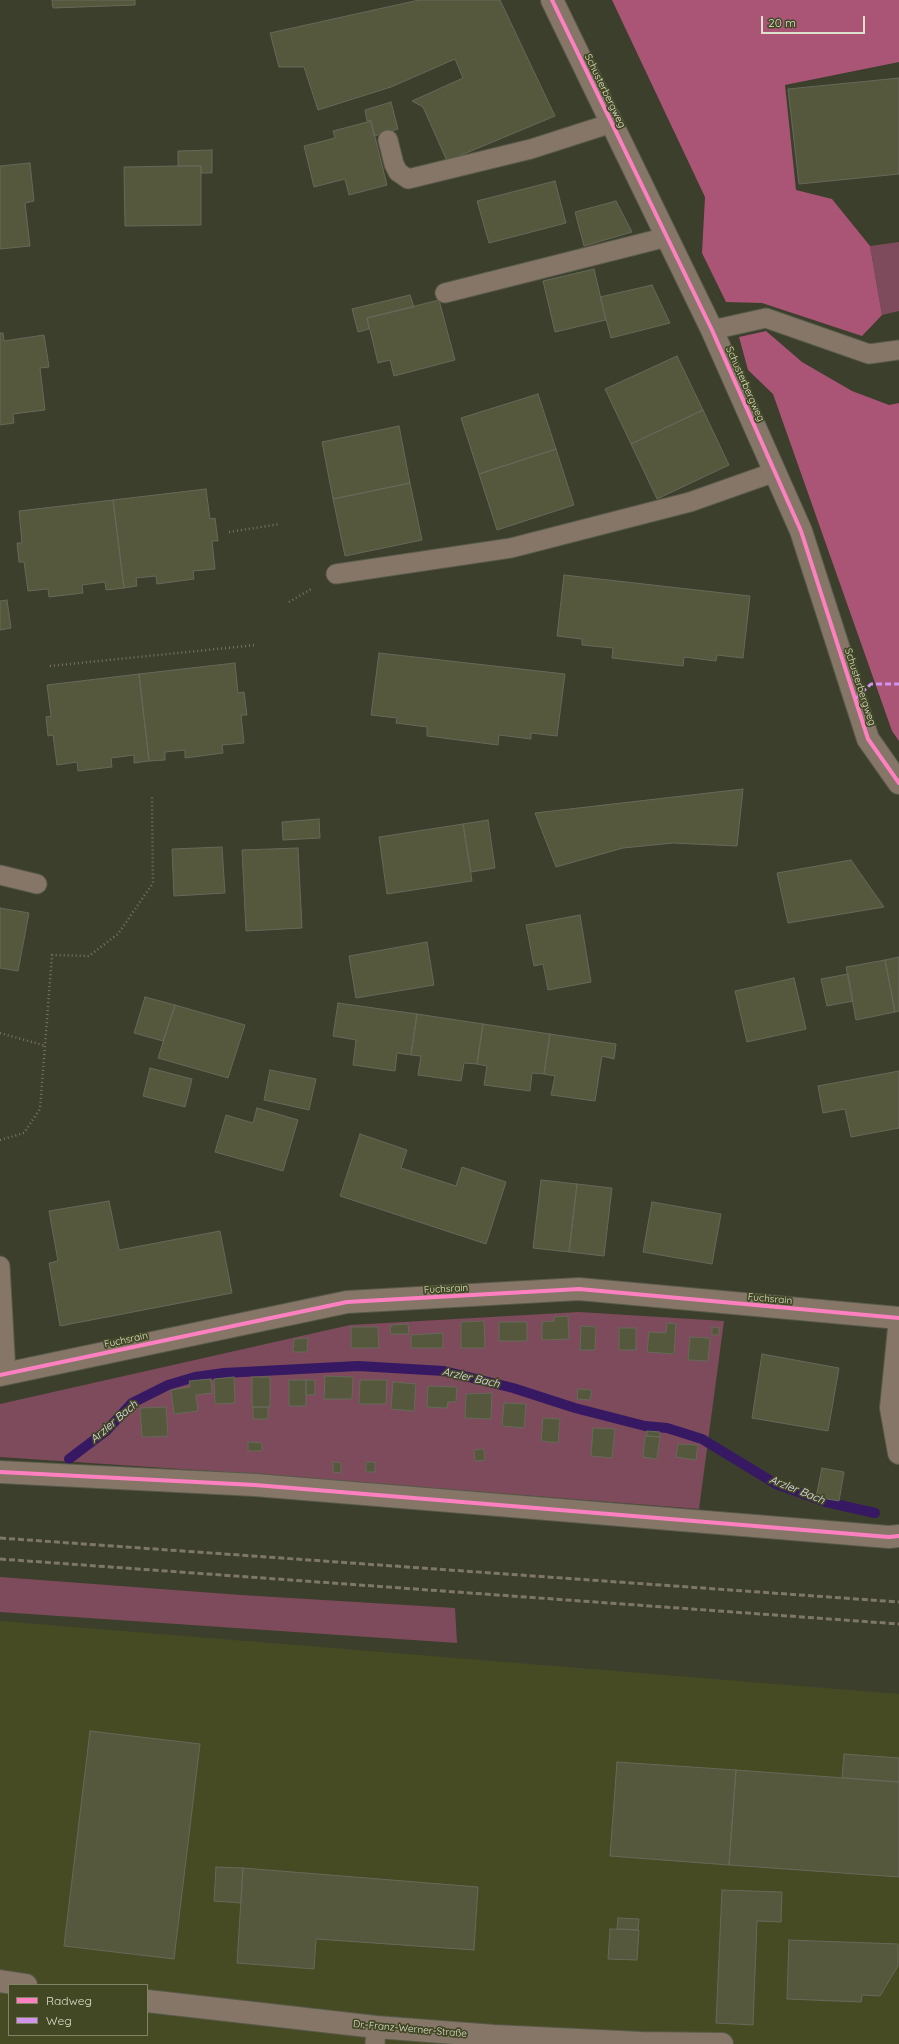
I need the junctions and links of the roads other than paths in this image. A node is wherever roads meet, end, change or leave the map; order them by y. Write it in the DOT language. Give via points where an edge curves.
graph roads {
  1 [pos="552,0"];
  2 [pos="612,123"];
  3 [pos="388,140"];
  4 [pos="667,237"];
  5 [pos="445,294"];
  6 [pos="712,330"];
  7 [pos="899,350"];
  8 [pos="775,472"];
  9 [pos="336,574"];
  10 [pos="899,783"];
  11 [pos="0,875"];
  12 [pos="37,884"];
  13 [pos="0,1266"];
  14 [pos="899,1318"];
  15 [pos="899,1328"];
  16 [pos="3,1374"];
  17 [pos="899,1453"];
  18 [pos="0,1472"];
  19 [pos="899,1536"];
  20 [pos="0,1981"];
  21 [pos="20,1984"];
  22 [pos="148,2001"];
  23 [pos="375,2036"];
  24 [pos="722,2044"];
  1 -- 2 [label="street, Schusterbergweg"];
  2 -- 3 [label="lane" via="532,149 408,179 398,172"];
  2 -- 4 [label="street, Schusterbergweg"];
  4 -- 5 [label="lane"];
  4 -- 6 [label="street, Schusterbergweg"];
  6 -- 7 [label="lane" via="766,318 869,354"];
  6 -- 8 [label="street, Schusterbergweg"];
  8 -- 9 [label="lane" via="690,502 511,548"];
  8 -- 10 [label="street, Schusterbergweg" via="801,530 868,739"];
  11 -- 12 [label="lane"];
  13 -- 16 [label="lane"];
  14 -- 16 [label="street, Fuchsrain" via="579,1289 347,1302"];
  15 -- 17 [label="street" via="891,1408"];
  18 -- 19 [label="street" via="255,1485"];
  20 -- 21 [label="street"];
  22 -- 23 [label="street, Dr.-Franz-Werner-Straße"];
  23 -- 24 [label="street, Dr.-Franz-Werner-Straße" via="494,2036"];
}
